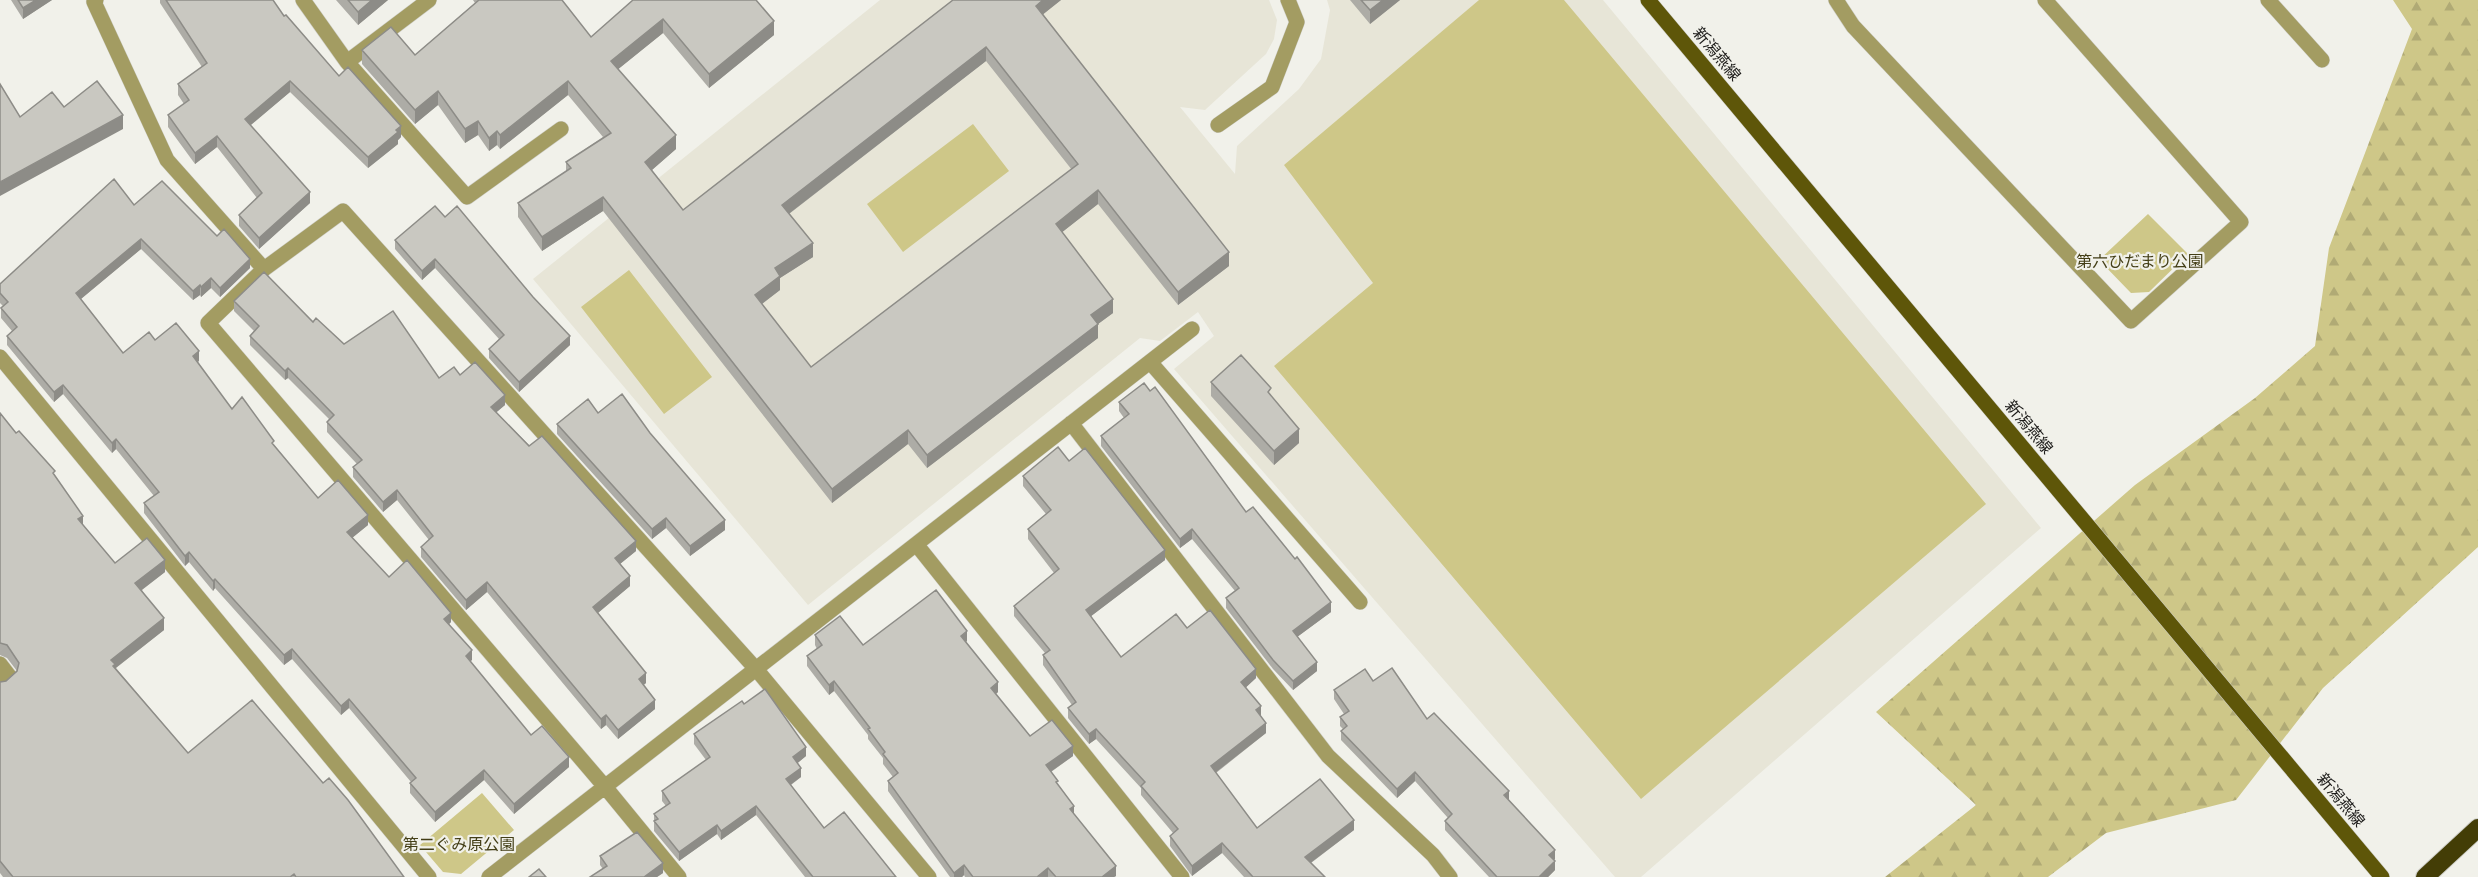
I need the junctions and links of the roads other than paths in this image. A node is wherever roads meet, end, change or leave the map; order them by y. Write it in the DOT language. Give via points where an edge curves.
graph roads {
  1 [pos="96,0"];
  2 [pos="303,0"];
  3 [pos="429,0"];
  4 [pos="1288,0"];
  5 [pos="1648,0"];
  6 [pos="1836,0"];
  7 [pos="2045,0"];
  8 [pos="2268,0"];
  9 [pos="2322,60"];
  10 [pos="347,62"];
  11 [pos="1218,125"];
  12 [pos="561,129"];
  13 [pos="264,268"];
  14 [pos="1192,329"];
  15 [pos="0,357"];
  16 [pos="1150,362"];
  17 [pos="1071,423"];
  18 [pos="916,544"];
  19 [pos="1360,602"];
  20 [pos="0,664"];
  21 [pos="756,669"];
  22 [pos="0,686"];
  23 [pos="606,788"];
  24 [pos="2478,828"];
  25 [pos="429,877"];
  26 [pos="489,877"];
  27 [pos="679,877"];
  28 [pos="929,877"];
  29 [pos="1182,877"];
  30 [pos="1450,877"];
  31 [pos="2382,877"];
  32 [pos="2425,877"];
  1 -- 13 [label="street" via="167,160"];
  2 -- 10 [label="street"];
  3 -- 10 [label="street"];
  4 -- 11 [label="street" via="1297,22 1272,87"];
  5 -- 31 [label="main road, 新潟燕線"];
  6 -- 7 [label="street" via="1853,26 2131,321 2241,222"];
  8 -- 9 [label="street"];
  10 -- 12 [label="street" via="467,196"];
  13 -- 21 [label="street" via="342,211"];
  13 -- 23 [label="street" via="208,323"];
  14 -- 16 [label="street"];
  15 -- 25 [label="street"];
  16 -- 17 [label="street"];
  16 -- 19 [label="street"];
  17 -- 18 [label="street"];
  17 -- 30 [label="street" via="1328,756"];
  18 -- 21 [label="street"];
  18 -- 29 [label="street"];
  20 -- 22 [label="street" via="10,677"];
  21 -- 23 [label="street"];
  21 -- 28 [label="street"];
  23 -- 26 [label="street"];
  23 -- 27 [label="street"];
  24 -- 32 [label="highway"];
}
